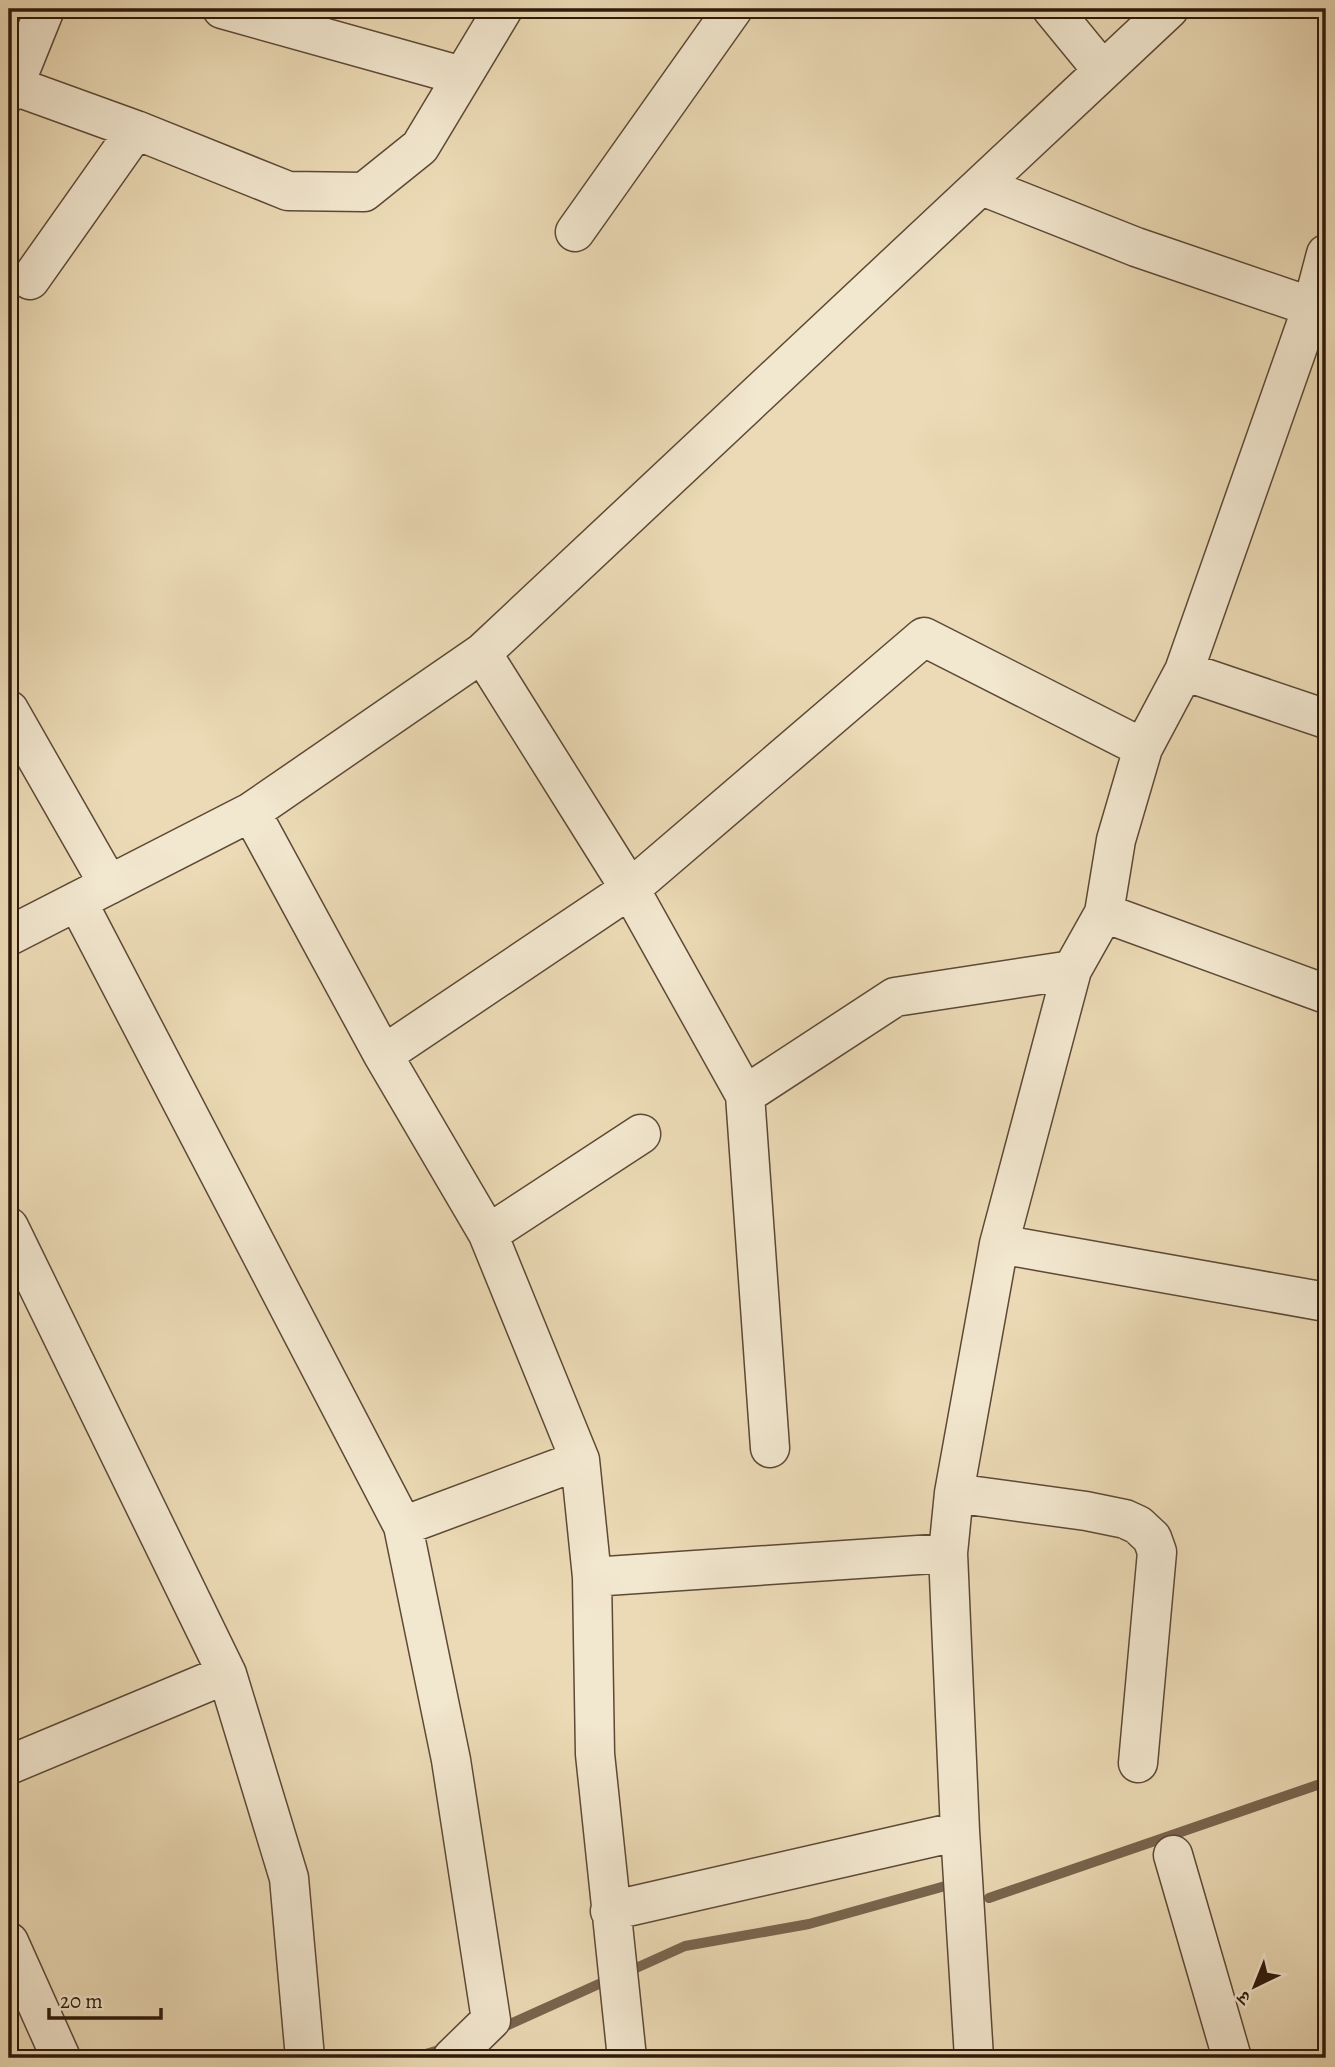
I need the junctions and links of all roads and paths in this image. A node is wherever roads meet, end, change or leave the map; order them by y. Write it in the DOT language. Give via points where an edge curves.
graph roads {
  1 [pos="45,9"];
  2 [pos="222,9"];
  3 [pos="503,9"];
  4 [pos="733,9"];
  5 [pos="1052,9"];
  6 [pos="1169,9"];
  7 [pos="1102,69"];
  8 [pos="463,76"];
  9 [pos="10,88"];
  10 [pos="136,130"];
  11 [pos="982,186"];
  12 [pos="575,232"];
  13 [pos="1326,254"];
  14 [pos="30,280"];
  15 [pos="1312,307"];
  16 [pos="482,653"];
  17 [pos="1184,671"];
  18 [pos="9,710"];
  19 [pos="1326,719"];
  20 [pos="1143,748"];
  21 [pos="251,812"];
  22 [pos="630,889"];
  23 [pos="93,893"];
  24 [pos="1104,913"];
  25 [pos="9,936"];
  26 [pos="1072,970"];
  27 [pos="1326,994"];
  28 [pos="383,1055"];
  29 [pos="745,1095"];
  30 [pos="641,1134"];
  31 [pos="9,1227"];
  32 [pos="488,1234"];
  33 [pos="999,1244"];
  34 [pos="1326,1302"];
  35 [pos="769,1448"];
  36 [pos="580,1460"];
  37 [pos="954,1493"];
  38 [pos="403,1526"];
  39 [pos="948,1553"];
  40 [pos="592,1577"];
  41 [pos="227,1674"];
  42 [pos="1138,1763"];
  43 [pos="9,1765"];
  44 [pos="960,1830"];
  45 [pos="1172,1855"];
  46 [pos="610,1911"];
  47 [pos="9,1942"];
  48 [pos="61,2058"];
  49 [pos="305,2058"];
  50 [pos="452,2058"];
  51 [pos="627,2058"];
  52 [pos="974,2058"];
  53 [pos="1232,2058"];
  1 -- 9 [label="street"];
  2 -- 8 [label="street"];
  3 -- 8 [label="street"];
  4 -- 12 [label="street"];
  5 -- 7 [label="street"];
  6 -- 7 [label="street"];
  7 -- 11 [label="street"];
  8 -- 10 [label="street" via="420,147 364,192 288,191"];
  9 -- 10 [label="street"];
  10 -- 14 [label="street"];
  11 -- 15 [label="street" via="1136,247"];
  11 -- 16 [label="street"];
  13 -- 15 [label="street"];
  15 -- 17 [label="street"];
  16 -- 21 [label="street"];
  16 -- 22 [label="street"];
  17 -- 19 [label="street"];
  17 -- 20 [label="street"];
  18 -- 23 [label="street"];
  20 -- 22 [label="street" via="924,637"];
  20 -- 24 [label="street" via="1116,840"];
  21 -- 23 [label="street"];
  21 -- 28 [label="street"];
  22 -- 28 [label="street"];
  22 -- 29 [label="street"];
  23 -- 25 [label="street"];
  23 -- 38 [label="street"];
  24 -- 26 [label="street"];
  24 -- 27 [label="street"];
  26 -- 29 [label="street" via="895,997"];
  26 -- 33 [label="street"];
  28 -- 32 [label="street"];
  29 -- 35 [label="street"];
  30 -- 32 [label="street"];
  31 -- 41 [label="street"];
  32 -- 36 [label="street"];
  33 -- 34 [label="street"];
  33 -- 37 [label="street"];
  36 -- 38 [label="street"];
  36 -- 40 [label="street"];
  37 -- 39 [label="street"];
  37 -- 42 [label="street" via="1125,1519 1152,1538 1157,1552"];
  38 -- 50 [label="street" via="452,1760 491,2020"];
  39 -- 40 [label="street"];
  39 -- 44 [label="street"];
  40 -- 46 [label="street" via="595,1754"];
  41 -- 43 [label="street"];
  41 -- 49 [label="street" via="289,1878"];
  44 -- 46 [label="street"];
  44 -- 52 [label="street"];
  45 -- 53 [label="street"];
  46 -- 51 [label="street"];
  47 -- 48 [label="street"];
}
